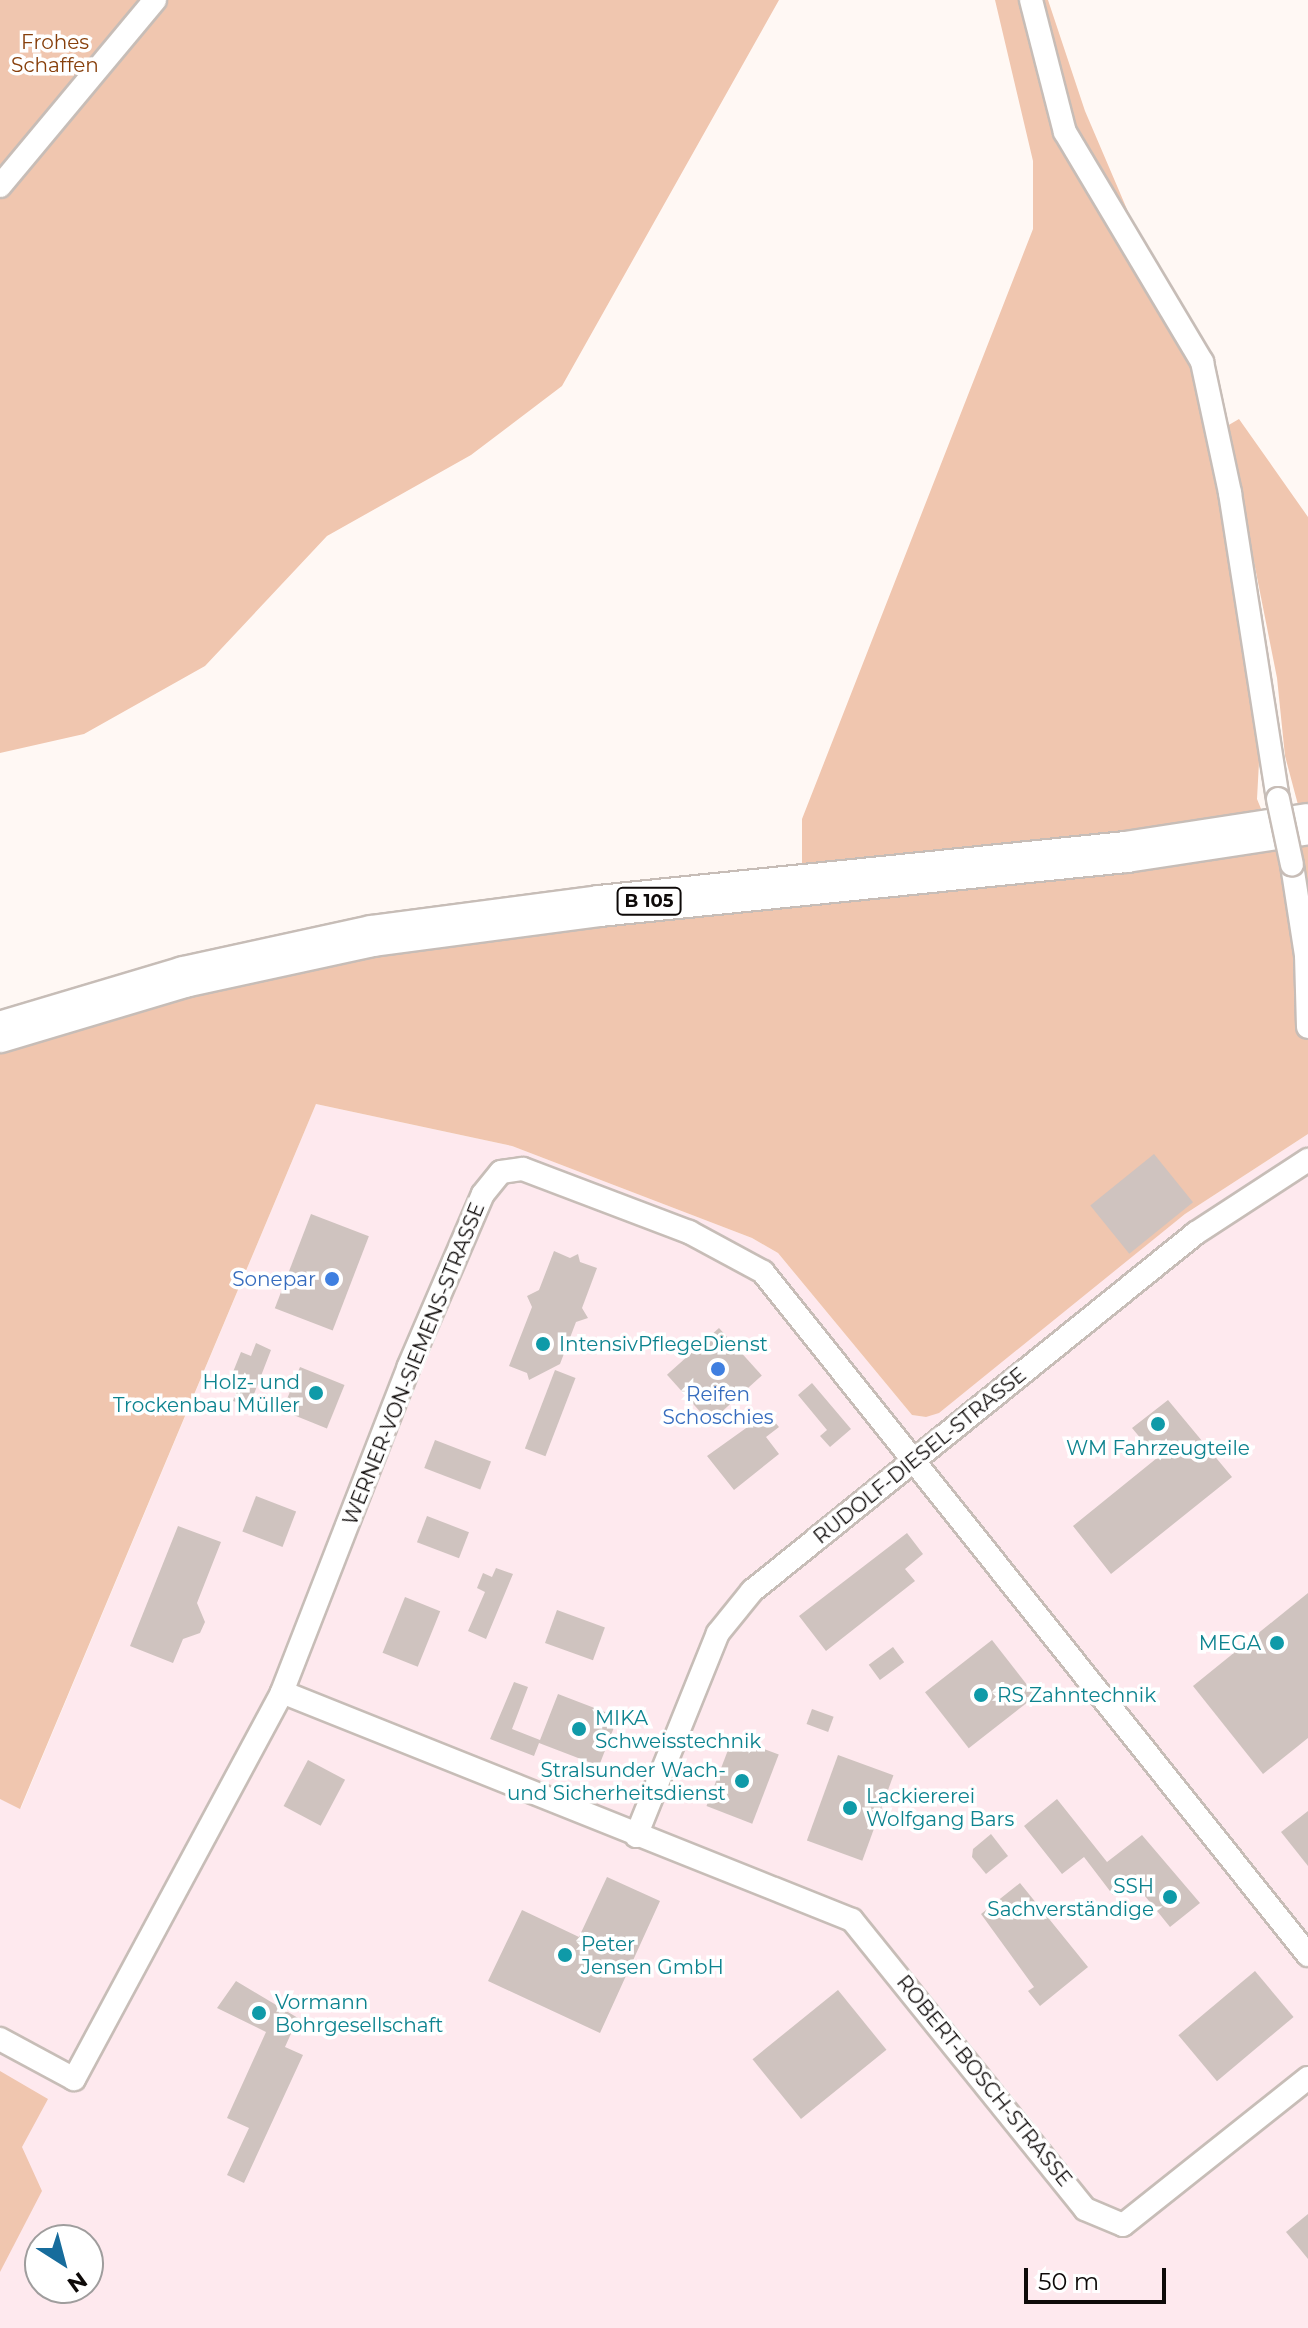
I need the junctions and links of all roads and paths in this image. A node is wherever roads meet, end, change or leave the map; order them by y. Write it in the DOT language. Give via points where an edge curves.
graph roads {
  1 [pos="155,0"];
  2 [pos="1031,0"];
  3 [pos="3,177"];
  4 [pos="1293,812"];
  5 [pos="1308,1027"];
  6 [pos="0,1032"];
  7 [pos="1308,1160"];
  8 [pos="913,1461"];
  9 [pos="282,1692"];
  10 [pos="636,1836"];
  11 [pos="1308,1955"];
  12 [pos="0,2039"];
  13 [pos="1308,2078"];
  1 -- 3 [label="street"];
  2 -- 4 [label="street" via="1065,132 1202,362"];
  4 -- 5 [label="street, bridge" via="1292,865 1306,955"];
  4 -- 6 [label="highway, B 105" via="1111,854 599,906 372,936 184,977"];
  7 -- 8 [label="street, RUDOLF-DIESEL-STRASSE" via="1196,1233"];
  8 -- 9 [label="street, WERNER-VON-SIEMENS-STRASSE" via="763,1272 675,1227 523,1169 501,1172 483,1194 408,1368"];
  8 -- 10 [label="street, RUDOLF-DIESEL-STRASSE" via="731,1613 712,1646"];
  8 -- 11 [label="street"];
  9 -- 10 [label="street"];
  9 -- 12 [label="street, WERNER-VON-SIEMENS-STRASSE" via="74,2079"];
  10 -- 13 [label="street, ROBERT-BOSCH-STRASSE" via="852,1920 1085,2209 1123,2225"];
}
